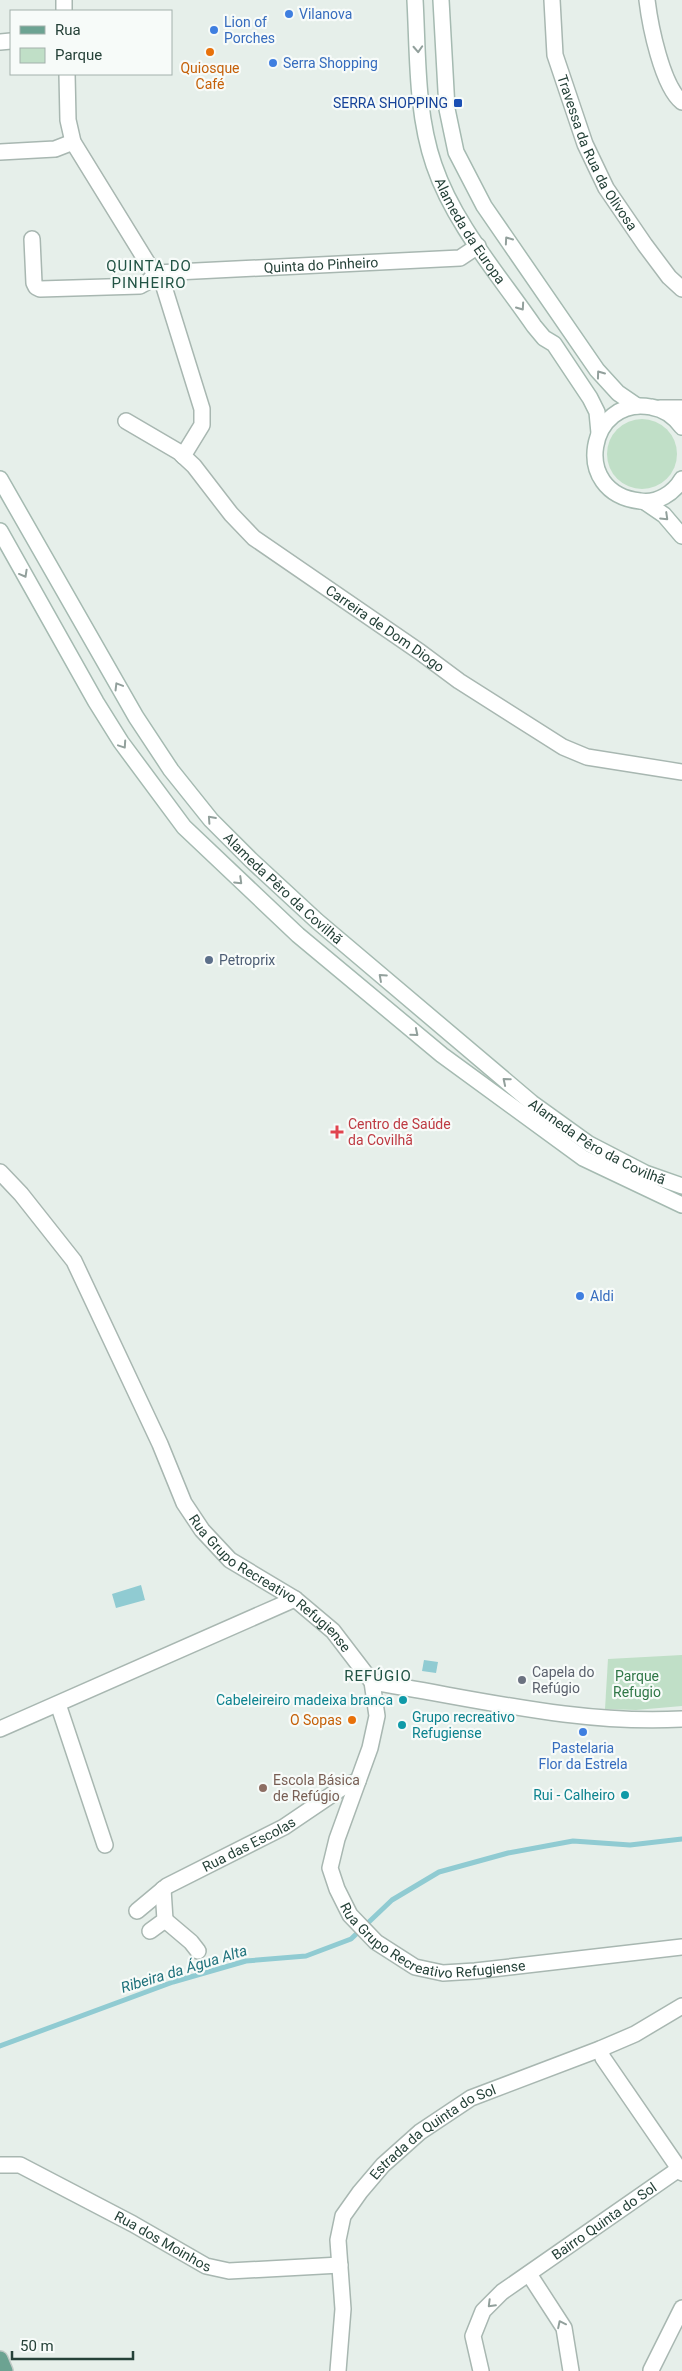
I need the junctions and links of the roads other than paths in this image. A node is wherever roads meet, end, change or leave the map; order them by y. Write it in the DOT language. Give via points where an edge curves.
graph roads {
  1 [pos="415,0"];
  2 [pos="441,0"];
  3 [pos="552,0"];
  4 [pos="647,0"];
  5 [pos="67,75"];
  6 [pos="682,102"];
  7 [pos="73,142"];
  8 [pos="0,152"];
  9 [pos="32,239"];
  10 [pos="478,246"];
  11 [pos="158,274"];
  12 [pos="682,289"];
  13 [pos="636,406"];
  14 [pos="660,408"];
  15 [pos="682,408"];
  16 [pos="126,421"];
  17 [pos="682,427"];
  18 [pos="599,433"];
  19 [pos="183,456"];
  20 [pos="0,479"];
  21 [pos="682,479"];
  22 [pos="645,502"];
  23 [pos="0,532"];
  24 [pos="682,536"];
  25 [pos="682,772"];
  26 [pos="0,1172"];
  27 [pos="682,1186"];
  28 [pos="682,1205"];
  29 [pos="295,1600"];
  30 [pos="372,1682"];
  31 [pos="58,1704"];
  32 [pos="682,1719"];
  33 [pos="0,1729"];
  34 [pos="358,1781"];
  35 [pos="105,1846"];
  36 [pos="163,1888"];
  37 [pos="137,1911"];
  38 [pos="165,1920"];
  39 [pos="150,1931"];
  40 [pos="682,1947"];
  41 [pos="198,1951"];
  42 [pos="682,2006"];
  43 [pos="600,2050"];
  44 [pos="0,2165"];
  45 [pos="680,2171"];
  46 [pos="340,2265"];
  47 [pos="530,2274"];
  48 [pos="682,2308"];
  49 [pos="0,2359"];
  50 [pos="651,2370"];
  51 [pos="5,2371"];
  52 [pos="338,2371"];
  53 [pos="481,2371"];
  54 [pos="571,2371"];
  1 -- 10 [label="street, Alameda da Europa, one-way" via="420,93 427,140 447,194"];
  13 -- 2 [label="street, Alameda da Europa, one-way" via="618,393 597,370 484,206 464,170 456,152 447,109"];
  3 -- 12 [label="street, Travessa da Rua da Olivosa" via="555,55 585,144 606,188 669,277"];
  4 -- 6 [label="street" via="669,85"];
  5 -- 7 [label="street" via="68,120"];
  7 -- 8 [label="street" via="55,149"];
  7 -- 11 [label="street" via="150,268"];
  9 -- 11 [label="street, Quinta do Pinheiro" via="34,283 40,289 140,286"];
  10 -- 11 [label="street, Quinta do Pinheiro" via="460,258"];
  10 -- 18 [label="street, Alameda da Europa, one-way" via="534,326 554,344 590,398 597,412"];
  11 -- 19 [label="street" via="202,409 202,425"];
  13 -- 14 [label="street"];
  13 -- 18 [label="street" via="615,415"];
  14 -- 15 [label="street"];
  14 -- 17 [label="street" via="671,414"];
  16 -- 19 [label="street, Carreira de Dom Diogo"];
  18 -- 22 [label="street, Alameda da Europa" via="594,460 598,473 618,495"];
  19 -- 25 [label="street, Carreira de Dom Diogo" via="254,538 501,708 587,757"];
  27 -- 20 [label="street, Alameda Pêro da Covilhã, one-way" via="589,1144 532,1103 317,921 211,820 136,716"];
  21 -- 22 [label="street" via="670,493"];
  22 -- 24 [label="street, Alameda da Europa, one-way" via="664,515"];
  23 -- 28 [label="street, Alameda Pêro da Covilhã, one-way" via="96,702 121,742 184,827 298,935 442,1055 583,1158"];
  26 -- 29 [label="street, Rua Grupo Recreativo Refugiense" via="74,1262 160,1444 184,1504 202,1530 230,1560"];
  29 -- 30 [label="street, Rua Grupo Recreativo Refugiense" via="333,1631"];
  29 -- 31 [label="street"];
  30 -- 32 [label="street" via="569,1715 635,1720"];
  30 -- 34 [label="street, Rua Grupo Recreativo Refugiense" via="377,1716"];
  31 -- 33 [label="street"];
  31 -- 35 [label="street"];
  34 -- 36 [label="street, Rua das Escolas" via="346,1785 284,1827"];
  34 -- 40 [label="street, Rua Grupo Recreativo Refugiense" via="330,1868 350,1915 376,1942 415,1967 443,1973 464,1973"];
  36 -- 37 [label="street, Rua das Escolas"];
  36 -- 38 [label="street"];
  38 -- 39 [label="street"];
  38 -- 41 [label="street"];
  42 -- 43 [label="street, Estrada da Quinta do Sol"];
  43 -- 45 [label="street, Bairro Quinta do Sol"];
  43 -- 46 [label="street, Estrada da Quinta do Sol" via="471,2098 420,2132 383,2166 343,2216 338,2240"];
  44 -- 46 [label="street, Rua dos Moinhos" via="20,2165 206,2266 230,2271"];
  45 -- 47 [label="street, Bairro Quinta do Sol"];
  46 -- 52 [label="street, Estrada da Quinta do Sol" via="343,2309"];
  47 -- 53 [label="street, Bairro Quinta do Sol, one-way" via="502,2292 483,2311 473,2336"];
  54 -- 47 [label="street, one-way" via="564,2328"];
  48 -- 50 [label="street"];
  49 -- 51 [label="main road"];
}
